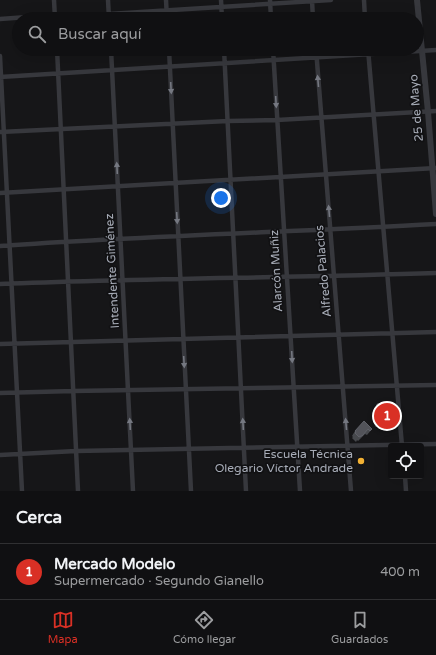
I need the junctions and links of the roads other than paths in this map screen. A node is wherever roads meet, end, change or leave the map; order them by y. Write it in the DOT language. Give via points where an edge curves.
graph roads {
  1 [pos="54,0"];
  2 [pos="108,0"];
  3 [pos="166,0"];
  4 [pos="221,0"];
  5 [pos="312,0"];
  6 [pos="331,0"];
  7 [pos="364,0"];
  8 [pos="417,0"];
  9 [pos="270,2"];
  10 [pos="222,7"];
  11 [pos="167,10"];
  12 [pos="55,12"];
  13 [pos="109,12"];
  14 [pos="148,12"];
  15 [pos="222,12"];
  16 [pos="271,12"];
  17 [pos="313,12"];
  18 [pos="365,12"];
  19 [pos="418,12"];
  20 [pos="0,19"];
  21 [pos="12,19"];
  22 [pos="436,50"];
  23 [pos="424,51"];
  24 [pos="0,56"];
  25 [pos="57,56"];
  26 [pos="111,56"];
  27 [pos="169,56"];
  28 [pos="224,56"];
  29 [pos="274,56"];
  30 [pos="326,56"];
  31 [pos="368,56"];
  32 [pos="422,56"];
  33 [pos="316,57"];
  34 [pos="274,61"];
  35 [pos="225,63"];
  36 [pos="170,67"];
  37 [pos="112,70"];
  38 [pos="58,73"];
  39 [pos="0,77"];
  40 [pos="436,111"];
  41 [pos="428,112"];
  42 [pos="374,115"];
  43 [pos="321,117"];
  44 [pos="277,120"];
  45 [pos="228,121"];
  46 [pos="172,124"];
  47 [pos="115,126"];
  48 [pos="60,128"];
  49 [pos="2,132"];
  50 [pos="434,168"];
  51 [pos="378,171"];
  52 [pos="326,174"];
  53 [pos="281,177"];
  54 [pos="231,179"];
  55 [pos="175,183"];
  56 [pos="118,186"];
  57 [pos="63,188"];
  58 [pos="7,192"];
  59 [pos="0,193"];
  60 [pos="436,214"];
  61 [pos="436,224"];
  62 [pos="383,227"];
  63 [pos="330,229"];
  64 [pos="284,232"];
  65 [pos="233,233"];
  66 [pos="178,237"];
  67 [pos="120,239"];
  68 [pos="66,241"];
  69 [pos="9,245"];
  70 [pos="0,246"];
  71 [pos="436,273"];
  72 [pos="388,275"];
  73 [pos="334,276"];
  74 [pos="236,278"];
  75 [pos="287,278"];
  76 [pos="180,279"];
  77 [pos="122,280"];
  78 [pos="68,281"];
  79 [pos="11,283"];
  80 [pos="0,284"];
  81 [pos="436,332"];
  82 [pos="393,334"];
  83 [pos="339,335"];
  84 [pos="238,337"];
  85 [pos="290,337"];
  86 [pos="183,339"];
  87 [pos="125,340"];
  88 [pos="71,342"];
  89 [pos="0,344"];
  90 [pos="14,344"];
  91 [pos="397,385"];
  92 [pos="436,385"];
  93 [pos="343,386"];
  94 [pos="241,388"];
  95 [pos="293,388"];
  96 [pos="186,389"];
  97 [pos="128,390"];
  98 [pos="73,391"];
  99 [pos="0,393"];
  100 [pos="17,393"];
  101 [pos="402,443"];
  102 [pos="424,444"];
  103 [pos="436,444"];
  104 [pos="388,445"];
  105 [pos="348,446"];
  106 [pos="244,448"];
  107 [pos="297,448"];
  108 [pos="189,449"];
  109 [pos="131,450"];
  110 [pos="76,451"];
  111 [pos="20,454"];
  112 [pos="0,455"];
  113 [pos="405,479"];
  114 [pos="22,491"];
  115 [pos="78,491"];
  116 [pos="133,491"];
  117 [pos="191,491"];
  118 [pos="246,491"];
  119 [pos="300,491"];
  120 [pos="351,491"];
  121 [pos="406,491"];
  1 -- 12 [label="street"];
  2 -- 13 [label="street"];
  3 -- 11 [label="street"];
  4 -- 10 [label="street"];
  5 -- 6 [label="street"];
  5 -- 9 [label="street"];
  5 -- 17 [label="street"];
  7 -- 18 [label="street"];
  8 -- 19 [label="street, 25 de Mayo"];
  9 -- 10 [label="street"];
  9 -- 16 [label="street"];
  10 -- 11 [label="street"];
  10 -- 15 [label="street"];
  11 -- 14 [label="street"];
  20 -- 21 [label="street"];
  22 -- 23 [label="street"];
  24 -- 39 [label="street"];
  25 -- 38 [label="street"];
  26 -- 37 [label="street, Intendente Giménez"];
  27 -- 36 [label="street"];
  28 -- 35 [label="street"];
  29 -- 34 [label="street, Alarcón Muñiz"];
  30 -- 33 [label="street"];
  31 -- 42 [label="street"];
  32 -- 41 [label="street, 25 de Mayo"];
  33 -- 34 [label="street"];
  43 -- 33 [label="street, Alfredo Palacios, one-way"];
  34 -- 35 [label="street"];
  34 -- 44 [label="street, Alarcón Muñiz, one-way"];
  35 -- 36 [label="street"];
  35 -- 45 [label="street"];
  36 -- 37 [label="street"];
  36 -- 46 [label="street, one-way"];
  37 -- 38 [label="street"];
  37 -- 47 [label="street, Intendente Giménez"];
  38 -- 39 [label="street"];
  38 -- 48 [label="street"];
  39 -- 49 [label="street"];
  40 -- 41 [label="street"];
  41 -- 42 [label="street"];
  41 -- 50 [label="street, 25 de Mayo"];
  42 -- 43 [label="street"];
  42 -- 51 [label="street"];
  43 -- 44 [label="street"];
  43 -- 52 [label="street, Alfredo Palacios"];
  44 -- 45 [label="street"];
  44 -- 53 [label="street, Alarcón Muñiz"];
  45 -- 46 [label="street"];
  45 -- 54 [label="street"];
  46 -- 47 [label="street"];
  46 -- 55 [label="street"];
  47 -- 48 [label="street"];
  56 -- 47 [label="street, Intendente Giménez, one-way"];
  48 -- 49 [label="street"];
  48 -- 57 [label="street"];
  49 -- 58 [label="street"];
  50 -- 51 [label="street"];
  50 -- 60 [label="street, 25 de Mayo"];
  51 -- 52 [label="street"];
  51 -- 62 [label="street"];
  52 -- 53 [label="street"];
  63 -- 52 [label="street, Alfredo Palacios, one-way"];
  53 -- 54 [label="street"];
  53 -- 64 [label="street, Alarcón Muñiz"];
  54 -- 55 [label="street"];
  54 -- 65 [label="street"];
  55 -- 56 [label="street"];
  55 -- 66 [label="street, one-way"];
  56 -- 57 [label="street"];
  56 -- 67 [label="street, Intendente Giménez"];
  57 -- 58 [label="street"];
  57 -- 68 [label="street"];
  58 -- 59 [label="street"];
  58 -- 69 [label="street"];
  61 -- 62 [label="street"];
  62 -- 63 [label="street"];
  62 -- 72 [label="street"];
  63 -- 64 [label="street"];
  63 -- 73 [label="street, Alfredo Palacios"];
  64 -- 65 [label="street"];
  64 -- 75 [label="street, Alarcón Muñiz"];
  65 -- 66 [label="street"];
  65 -- 74 [label="street"];
  66 -- 67 [label="street"];
  66 -- 76 [label="street"];
  67 -- 68 [label="street"];
  67 -- 77 [label="street, Intendente Giménez"];
  68 -- 69 [label="street"];
  68 -- 78 [label="street"];
  69 -- 70 [label="street"];
  69 -- 79 [label="street"];
  71 -- 72 [label="street"];
  72 -- 73 [label="street"];
  72 -- 82 [label="street"];
  73 -- 75 [label="street"];
  73 -- 83 [label="street, Alfredo Palacios"];
  74 -- 75 [label="street"];
  74 -- 76 [label="street"];
  74 -- 84 [label="street"];
  75 -- 85 [label="street, Alarcón Muñiz"];
  76 -- 77 [label="street"];
  76 -- 86 [label="street"];
  77 -- 78 [label="street"];
  77 -- 87 [label="street, Intendente Giménez"];
  78 -- 79 [label="street"];
  78 -- 88 [label="street"];
  79 -- 80 [label="street"];
  79 -- 90 [label="street"];
  81 -- 82 [label="street"];
  82 -- 83 [label="street"];
  82 -- 91 [label="street"];
  83 -- 85 [label="street"];
  83 -- 93 [label="street, Alfredo Palacios"];
  84 -- 85 [label="street"];
  84 -- 86 [label="street"];
  84 -- 94 [label="street"];
  85 -- 95 [label="street, Alarcón Muñiz, one-way"];
  86 -- 87 [label="street"];
  86 -- 96 [label="street, one-way"];
  87 -- 88 [label="street"];
  87 -- 97 [label="street, Intendente Giménez"];
  88 -- 90 [label="street"];
  88 -- 98 [label="street"];
  89 -- 90 [label="street"];
  90 -- 100 [label="street"];
  91 -- 92 [label="street"];
  91 -- 93 [label="street"];
  91 -- 101 [label="street"];
  93 -- 95 [label="street"];
  105 -- 93 [label="street, Alfredo Palacios, one-way"];
  94 -- 95 [label="street"];
  94 -- 96 [label="street"];
  106 -- 94 [label="street, one-way"];
  95 -- 107 [label="street, Alarcón Muñiz"];
  96 -- 97 [label="street"];
  96 -- 108 [label="street"];
  97 -- 98 [label="street"];
  109 -- 97 [label="street, Intendente Giménez, one-way"];
  98 -- 100 [label="street"];
  98 -- 110 [label="street"];
  99 -- 100 [label="street"];
  100 -- 111 [label="street"];
  102 -- 103 [label="street"];
  104 -- 105 [label="street"];
  105 -- 107 [label="street"];
  105 -- 120 [label="street, Alfredo Palacios"];
  106 -- 107 [label="street"];
  106 -- 108 [label="street"];
  106 -- 118 [label="street"];
  107 -- 119 [label="street, Alarcón Muñiz"];
  108 -- 109 [label="street"];
  108 -- 117 [label="street"];
  109 -- 110 [label="street"];
  109 -- 116 [label="street, Intendente Giménez"];
  110 -- 111 [label="street"];
  110 -- 115 [label="street"];
  111 -- 112 [label="street"];
  111 -- 114 [label="street"];
  113 -- 121 [label="street"];
}
